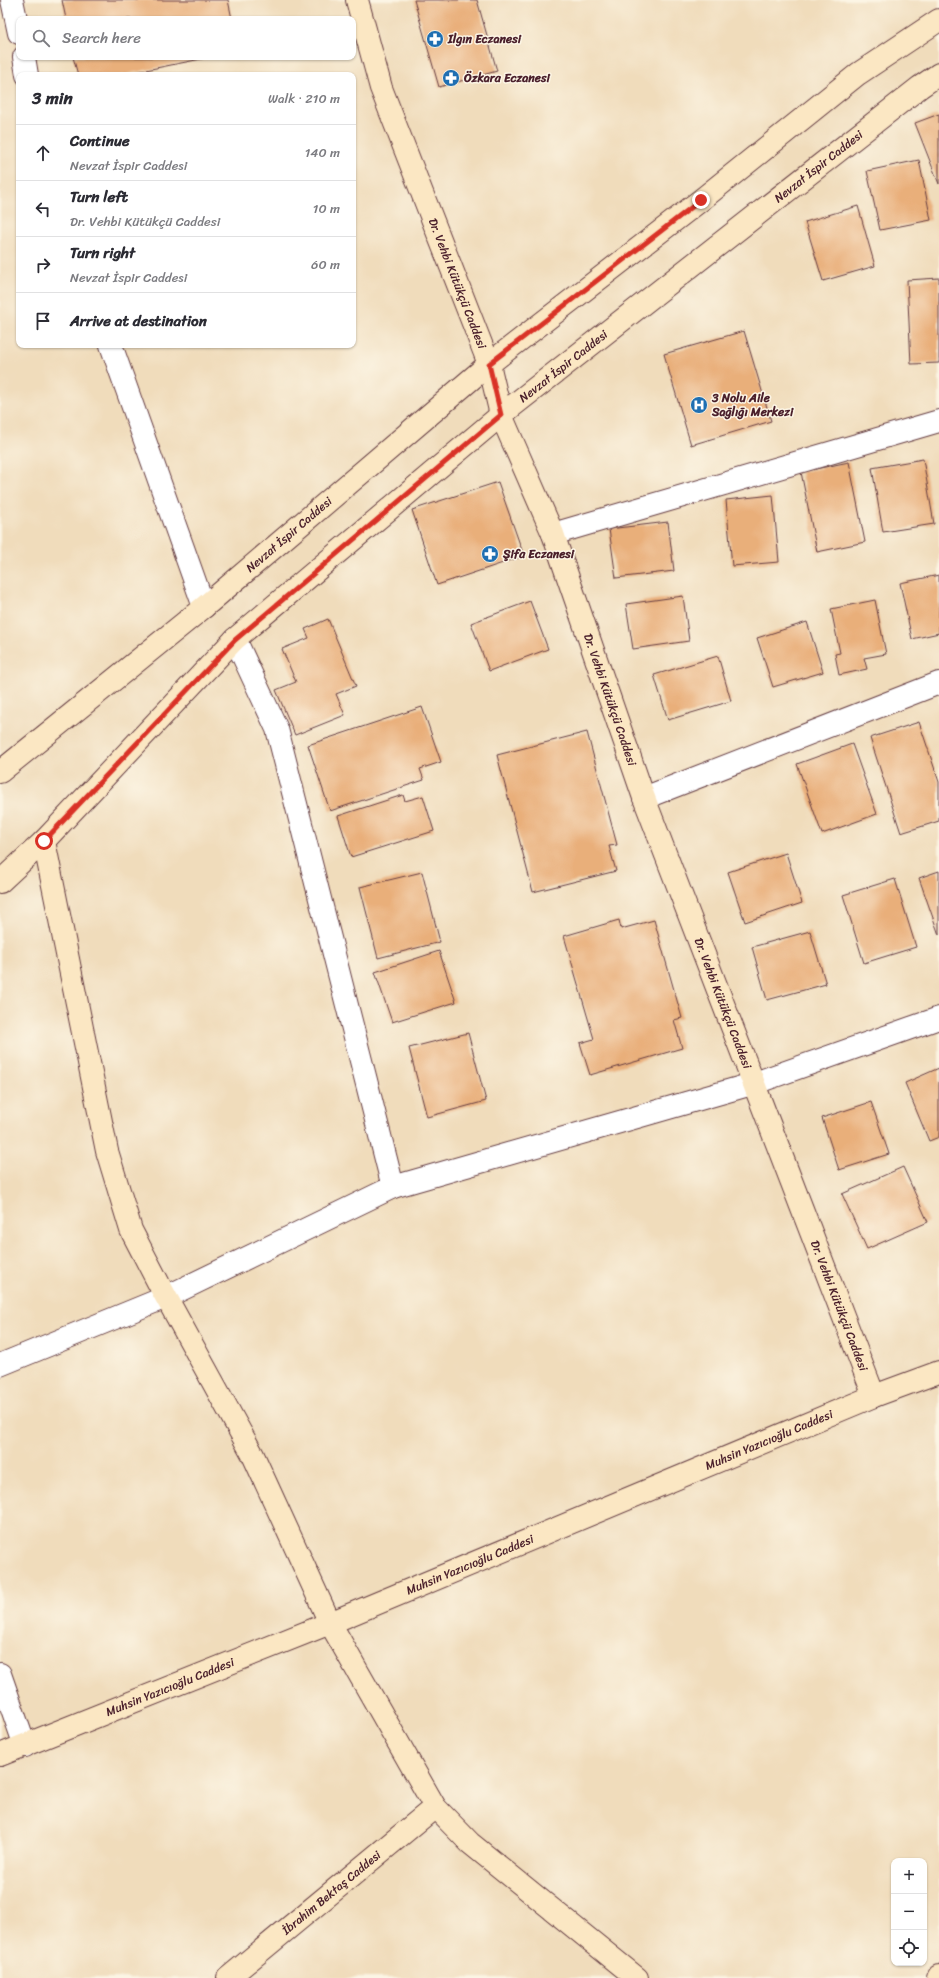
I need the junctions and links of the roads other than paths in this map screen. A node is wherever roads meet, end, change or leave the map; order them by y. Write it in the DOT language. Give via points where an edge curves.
graph roads {
  1 [pos="12,0"];
  2 [pos="357,0"];
  3 [pos="16,19"];
  4 [pos="939,20"];
  5 [pos="24,60"];
  6 [pos="26,72"];
  7 [pos="939,74"];
  8 [pos="112,348"];
  9 [pos="489,364"];
  10 [pos="501,415"];
  11 [pos="939,421"];
  12 [pos="553,534"];
  13 [pos="204,607"];
  14 [pos="235,640"];
  15 [pos="939,683"];
  16 [pos="0,772"];
  17 [pos="644,798"];
  18 [pos="44,841"];
  19 [pos="0,882"];
  20 [pos="939,1018"];
  21 [pos="752,1084"];
  22 [pos="394,1188"];
  23 [pos="166,1297"];
  24 [pos="0,1365"];
  25 [pos="939,1372"];
  26 [pos="874,1396"];
  27 [pos="330,1624"];
  28 [pos="0,1674"];
  29 [pos="25,1746"];
  30 [pos="0,1755"];
  31 [pos="435,1807"];
  32 [pos="228,1978"];
  33 [pos="637,1978"];
  1 -- 3 [label="street"];
  2 -- 9 [label="street, Dr. Vehbi Kütükçü Caddesi" via="381,88"];
  4 -- 9 [label="street, Nevzat İspir Caddesi" via="858,74 695,205"];
  5 -- 6 [label="street"];
  7 -- 10 [label="street, Nevzat İspir Caddesi"];
  8 -- 13 [label="street"];
  9 -- 10 [label="street, Dr. Vehbi Kütükçü Caddesi"];
  9 -- 13 [label="street, Nevzat İspir Caddesi"];
  10 -- 12 [label="street, Dr. Vehbi Kütükçü Caddesi"];
  10 -- 14 [label="street, Nevzat İspir Caddesi"];
  11 -- 12 [label="street"];
  12 -- 17 [label="street, Dr. Vehbi Kütükçü Caddesi"];
  13 -- 16 [label="street, Nevzat İspir Caddesi"];
  14 -- 18 [label="street, Nevzat İspir Caddesi"];
  14 -- 22 [label="street" via="277,729"];
  15 -- 17 [label="street"];
  17 -- 21 [label="street, Dr. Vehbi Kütükçü Caddesi"];
  18 -- 19 [label="street, Nevzat İspir Caddesi"];
  18 -- 23 [label="street" via="108,1151 131,1230"];
  20 -- 21 [label="street"];
  21 -- 22 [label="street"];
  21 -- 26 [label="street, Dr. Vehbi Kütükçü Caddesi"];
  22 -- 23 [label="street"];
  23 -- 24 [label="street"];
  23 -- 27 [label="street" via="253,1455"];
  25 -- 26 [label="street, Muhsin Yazıcıoğlu Caddesi"];
  26 -- 27 [label="street, Muhsin Yazıcıoğlu Caddesi"];
  27 -- 29 [label="street, Muhsin Yazıcıoğlu Caddesi"];
  27 -- 31 [label="street"];
  28 -- 29 [label="street"];
  29 -- 30 [label="street, Muhsin Yazıcıoğlu Caddesi"];
  31 -- 32 [label="street, İbrahim Bektaş Caddesi"];
  31 -- 33 [label="street" via="470,1843"];
}
